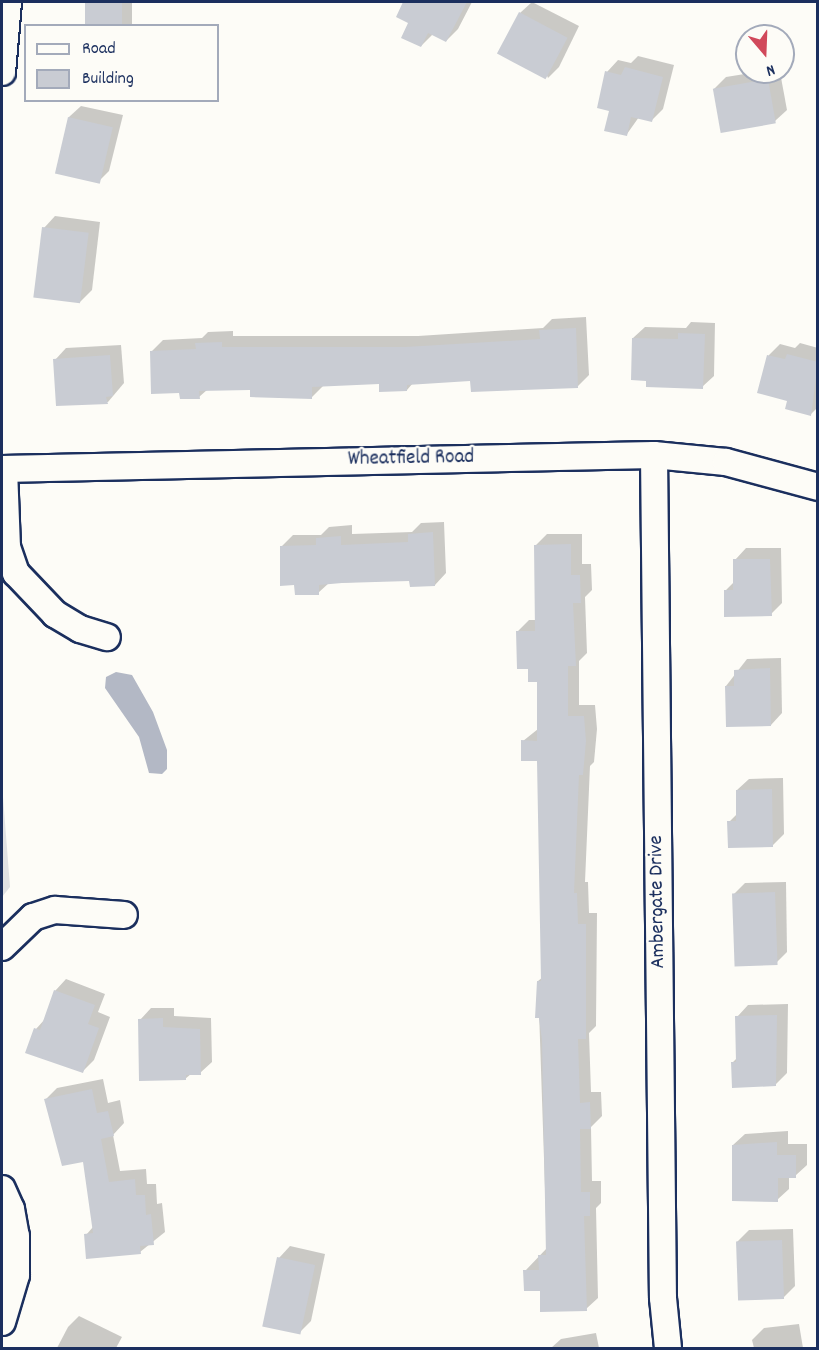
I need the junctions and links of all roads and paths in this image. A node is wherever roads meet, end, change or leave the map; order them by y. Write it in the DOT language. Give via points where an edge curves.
graph roads {
  1 [pos="8,2"];
  2 [pos="2,72"];
  3 [pos="654,455"];
  4 [pos="3,469"];
  5 [pos="818,488"];
  6 [pos="104,630"];
  7 [pos="124,915"];
  8 [pos="2,947"];
  9 [pos="2,1189"];
  10 [pos="2,1322"];
  11 [pos="668,1348"];
  1 -- 2 [label="street"];
  3 -- 4 [label="street, Wheatfield Road"];
  3 -- 5 [label="street, Wheatfield Road" via="726,462"];
  3 -- 11 [label="street, Ambergate Drive" via="662,1283"];
  4 -- 6 [label="street" via="7,547 16,573 55,614"];
  7 -- 8 [label="street" via="55,910 33,917"];
  9 -- 10 [label="street" via="11,1209 16,1246 16,1275"];
}
